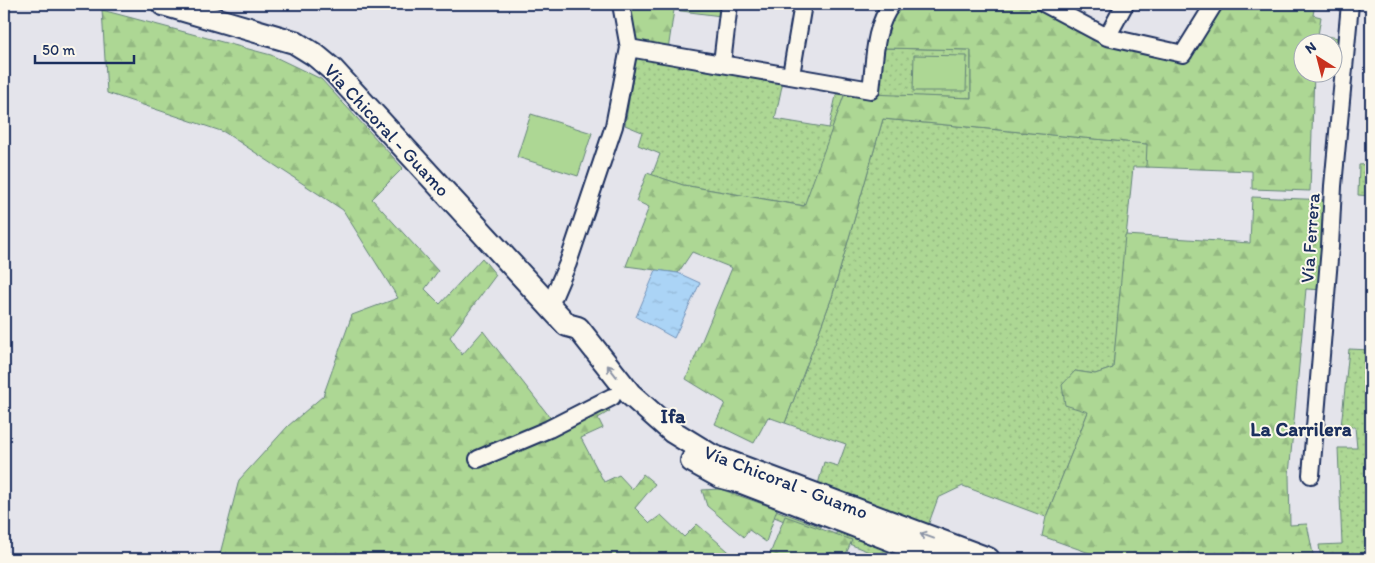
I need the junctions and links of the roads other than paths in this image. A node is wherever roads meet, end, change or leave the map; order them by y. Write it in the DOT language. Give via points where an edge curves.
graph roads {
  1 [pos="162,4"];
  2 [pos="621,4"];
  3 [pos="730,4"];
  4 [pos="803,4"];
  5 [pos="892,4"];
  6 [pos="1046,4"];
  7 [pos="1125,4"];
  8 [pos="1214,4"];
  9 [pos="1350,4"];
  10 [pos="1107,37"];
  11 [pos="629,48"];
  12 [pos="722,63"];
  13 [pos="791,75"];
  14 [pos="550,305"];
  15 [pos="621,398"];
  16 [pos="478,459"];
  17 [pos="1311,475"];
  18 [pos="838,511"];
  19 [pos="960,554"];
  20 [pos="942,559"];
  21 [pos="988,559"];
  1 -- 14 [label="street, Vía Chicoral - Guamo" via="294,42 315,55 333,70"];
  2 -- 11 [label="street"];
  3 -- 12 [label="street"];
  4 -- 13 [label="street"];
  5 -- 13 [label="street" via="878,32 871,90"];
  6 -- 10 [label="street"];
  7 -- 10 [label="street"];
  8 -- 10 [label="street" via="1183,54"];
  9 -- 17 [label="street, Vía Ferrera"];
  11 -- 12 [label="street"];
  11 -- 14 [label="street" via="614,126 568,263"];
  12 -- 13 [label="street"];
  14 -- 15 [label="street, Vía Chicoral - Guamo" via="567,325 566,337"];
  15 -- 16 [label="street"];
  15 -- 18 [label="street, Vía Chicoral - Guamo" via="664,444 706,470 719,476 745,476"];
  19 -- 18 [label="street, Vía Chicoral - Guamo, one-way"];
  18 -- 20 [label="street, Vía Chicoral - Guamo"];
  19 -- 21 [label="street, Vía Chicoral - Guamo"];
}
